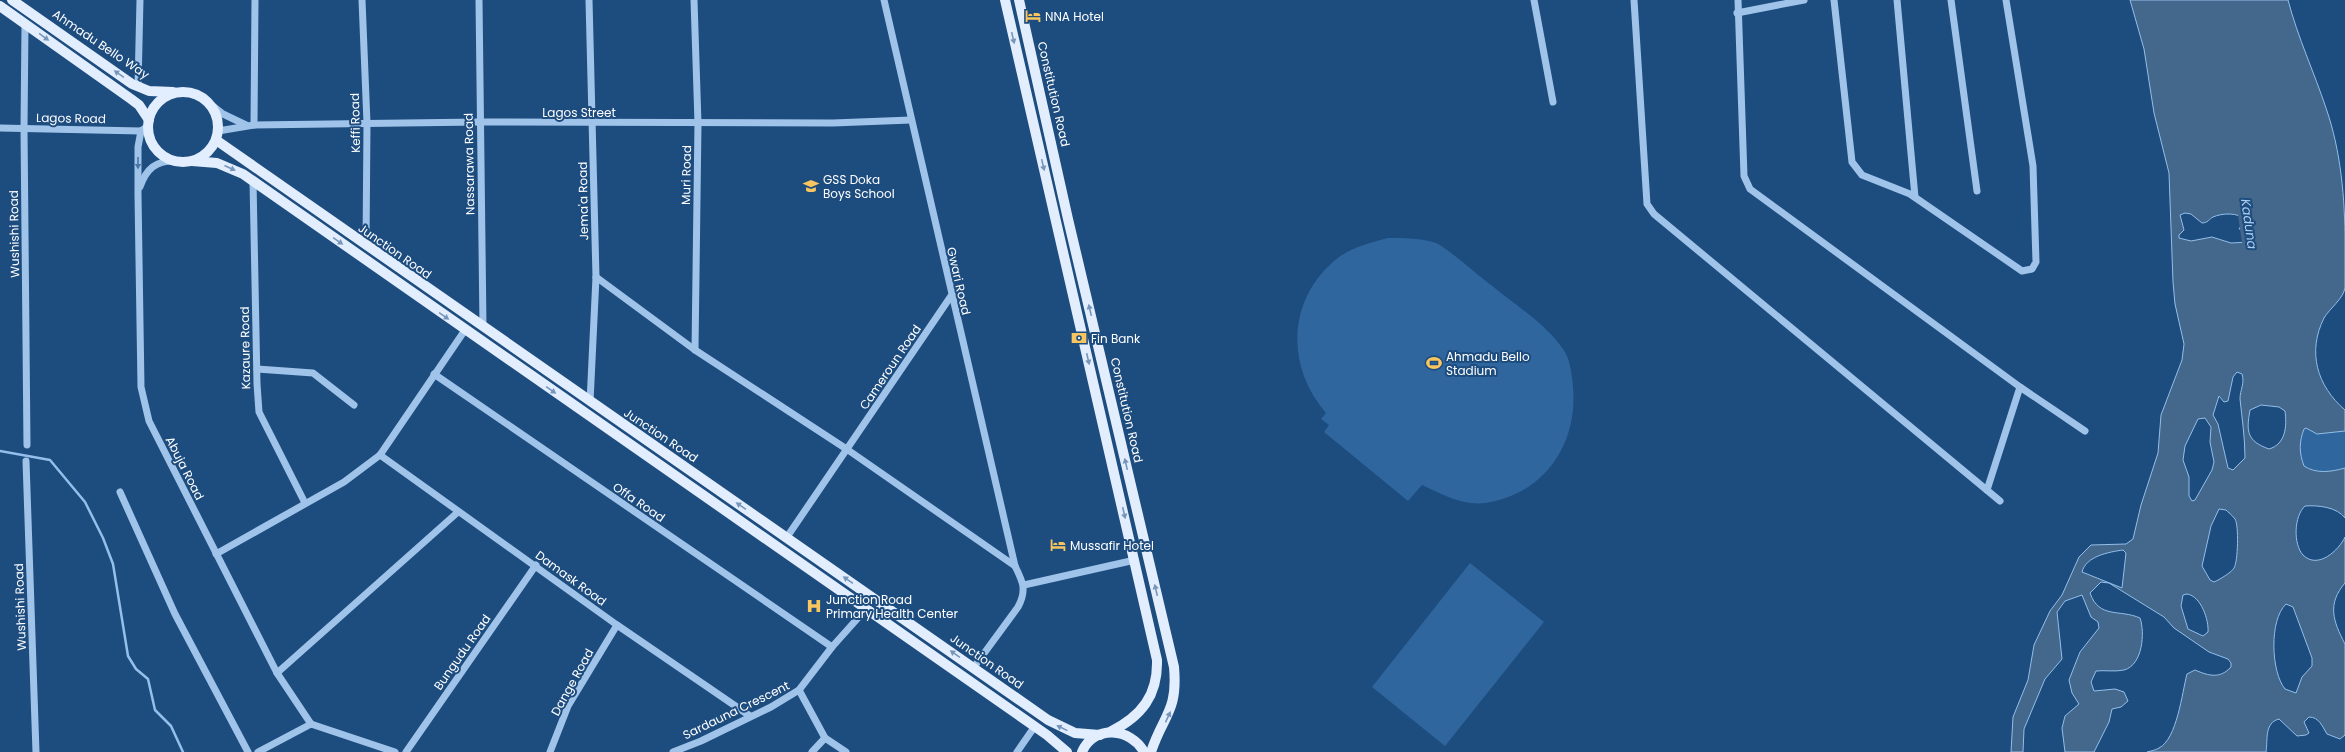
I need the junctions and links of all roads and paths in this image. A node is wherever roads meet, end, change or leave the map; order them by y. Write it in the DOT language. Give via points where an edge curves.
graph roads {
  1 [pos="12,0"];
  2 [pos="140,0"];
  3 [pos="254,0"];
  4 [pos="362,0"];
  5 [pos="479,0"];
  6 [pos="589,0"];
  7 [pos="694,0"];
  8 [pos="884,0"];
  9 [pos="1005,0"];
  10 [pos="1019,0"];
  11 [pos="1534,0"];
  12 [pos="1634,0"];
  13 [pos="1738,0"];
  14 [pos="1804,0"];
  15 [pos="1834,0"];
  16 [pos="1897,0"];
  17 [pos="1951,0"];
  18 [pos="2006,0"];
  19 [pos="0,6"];
  20 [pos="1737,13"];
  21 [pos="25,24"];
  22 [pos="138,86"];
  23 [pos="181,92"];
  24 [pos="1553,102"];
  25 [pos="209,103"];
  26 [pos="911,120"];
  27 [pos="479,122"];
  28 [pos="698,123"];
  29 [pos="367,124"];
  30 [pos="592,124"];
  31 [pos="146,125"];
  32 [pos="250,125"];
  33 [pos="0,128"];
  34 [pos="24,128"];
  35 [pos="217,135"];
  36 [pos="176,161"];
  37 [pos="192,161"];
  38 [pos="253,181"];
  39 [pos="1977,191"];
  40 [pos="138,195"];
  41 [pos="1915,197"];
  42 [pos="366,246"];
  43 [pos="596,278"];
  44 [pos="950,296"];
  45 [pos="483,327"];
  46 [pos="465,330"];
  47 [pos="1097,340"];
  48 [pos="1085,343"];
  49 [pos="695,350"];
  50 [pos="257,369"];
  51 [pos="434,374"];
  52 [pos="2020,387"];
  53 [pos="590,402"];
  54 [pos="354,405"];
  55 [pos="2085,431"];
  56 [pos="27,445"];
  57 [pos="848,450"];
  58 [pos="380,455"];
  59 [pos="26,461"];
  60 [pos="1987,490"];
  61 [pos="120,492"];
  62 [pos="2000,501"];
  63 [pos="305,503"];
  64 [pos="458,512"];
  65 [pos="787,537"];
  66 [pos="216,554"];
  67 [pos="1135,560"];
  68 [pos="536,565"];
  69 [pos="1015,566"];
  70 [pos="1024,585"];
  71 [pos="866,609"];
  72 [pos="617,625"];
  73 [pos="832,647"];
  74 [pos="974,668"];
  75 [pos="278,673"];
  76 [pos="799,690"];
  77 [pos="750,716"];
  78 [pos="311,724"];
  79 [pos="1035,726"];
  80 [pos="1110,732"];
  81 [pos="1100,735"];
  82 [pos="825,738"];
  83 [pos="36,752"];
  84 [pos="248,752"];
  85 [pos="258,752"];
  86 [pos="395,752"];
  87 [pos="406,752"];
  88 [pos="550,752"];
  89 [pos="673,752"];
  90 [pos="812,752"];
  91 [pos="846,752"];
  92 [pos="1017,752"];
  93 [pos="1067,752"];
  94 [pos="1082,752"];
  95 [pos="1144,752"];
  96 [pos="1151,752"];
  22 -- 1 [label="main road, Ahmadu Bello Way, one-way"];
  2 -- 22 [label="street"];
  3 -- 32 [label="street"];
  4 -- 29 [label="street, Keffi Road"];
  5 -- 27 [label="street, Nassarawa Road"];
  6 -- 30 [label="street, Jema'a Road"];
  7 -- 28 [label="street, Muri Road"];
  8 -- 26 [label="street, Gwari Road"];
  9 -- 48 [label="main road, one-way"];
  47 -- 10 [label="main road, Constitution Road, one-way"];
  11 -- 24 [label="street"];
  12 -- 60 [label="street" via="1647,204 1650,209"];
  13 -- 20 [label="street"];
  14 -- 20 [label="street"];
  15 -- 41 [label="street" via="1852,162 1862,175"];
  16 -- 41 [label="street"];
  17 -- 39 [label="street"];
  18 -- 41 [label="street" via="2033,166 2036,262 2032,269 2022,271"];
  19 -- 21 [label="main road"];
  20 -- 52 [label="street" via="1744,176 1750,189"];
  21 -- 31 [label="main road, one-way" via="139,105"];
  21 -- 34 [label="street, Wushishi Road"];
  22 -- 23 [label="main road, Ahmadu Bello Way" via="159,92"];
  23 -- 25 [label="main road" via="191,93"];
  23 -- 31 [label="main road" via="170,94 160,100"];
  25 -- 32 [label="street, Lagos Street" via="223,114"];
  25 -- 35 [label="main road" via="215,111"];
  26 -- 28 [label="street, Lagos Street"];
  26 -- 44 [label="street, Gwari Road"];
  27 -- 29 [label="street, Lagos Street"];
  27 -- 30 [label="street, Lagos Street"];
  27 -- 45 [label="street, Nassarawa Road"];
  28 -- 30 [label="street, Lagos Street"];
  28 -- 49 [label="street, Muri Road"];
  29 -- 32 [label="street, Lagos Street"];
  29 -- 42 [label="street, Keffi Road"];
  30 -- 43 [label="street, Jema'a Road"];
  31 -- 34 [label="street, Lagos Road"];
  31 -- 36 [label="main road" via="156,148 164,156"];
  31 -- 40 [label="street, Abuja Road, one-way" via="138,148"];
  32 -- 35 [label="street, Lagos Street"];
  33 -- 34 [label="street, Lagos Road"];
  34 -- 56 [label="street, Wushishi Road"];
  35 -- 37 [label="main road" via="202,156"];
  35 -- 42 [label="main road, Junction Road"];
  36 -- 37 [label="main road"];
  36 -- 40 [label="street, Abuja Road" via="166,160 152,166 142,180"];
  37 -- 38 [label="main road, Junction Road, one-way" via="217,163"];
  38 -- 46 [label="main road, Junction Road, one-way"];
  38 -- 50 [label="street, Kazaure Road"];
  40 -- 66 [label="street, Abuja Road" via="143,403 149,421"];
  42 -- 45 [label="main road, Junction Road"];
  43 -- 49 [label="street, Gwari Road"];
  43 -- 53 [label="street, Jema'a Road"];
  44 -- 57 [label="street, Cameroun Road"];
  44 -- 69 [label="street, Gwari Road"];
  45 -- 53 [label="main road, Junction Road"];
  46 -- 51 [label="street"];
  46 -- 71 [label="main road, Junction Road, one-way"];
  47 -- 48 [label="main road"];
  96 -- 47 [label="main road, Constitution Road, one-way" via="1172,706 1176,684 1174,667"];
  48 -- 67 [label="main road, one-way"];
  49 -- 57 [label="street, Gwari Road"];
  50 -- 54 [label="street" via="313,374"];
  50 -- 63 [label="street, Kazaure Road" via="259,412"];
  51 -- 58 [label="street"];
  51 -- 73 [label="street, Offa Road"];
  52 -- 55 [label="street"];
  52 -- 60 [label="street"];
  65 -- 53 [label="main road, Junction Road, one-way"];
  57 -- 65 [label="street, Cameroun Road"];
  57 -- 69 [label="street, Gwari Road"];
  58 -- 63 [label="street" via="344,482"];
  58 -- 64 [label="street, Damask Road"];
  59 -- 83 [label="street, Wushishi Road"];
  60 -- 62 [label="street"];
  61 -- 84 [label="street" via="175,614"];
  63 -- 66 [label="street"];
  64 -- 68 [label="street, Damask Road"];
  64 -- 75 [label="street"];
  74 -- 65 [label="main road, Junction Road, one-way"];
  66 -- 75 [label="street, Abuja Road"];
  67 -- 70 [label="street"];
  67 -- 80 [label="main road" via="1155,645 1157,674 1155,687 1142,708"];
  68 -- 72 [label="street, Damask Road"];
  68 -- 87 [label="street, Bungudu Road"];
  69 -- 70 [label="street, Gwari Road"];
  70 -- 74 [label="street" via="1023,597 1018,607"];
  71 -- 73 [label="street, Sardauna Crescent"];
  71 -- 79 [label="main road, Junction Road"];
  72 -- 77 [label="street, Damask Road"];
  72 -- 88 [label="street, Dange Road" via="568,706"];
  73 -- 76 [label="street, Sardauna Crescent"];
  81 -- 74 [label="main road, Junction Road, one-way" via="1075,733 1060,727"];
  75 -- 78 [label="street, Abuja Road"];
  76 -- 77 [label="street, Sardauna Crescent"];
  76 -- 82 [label="street"];
  77 -- 89 [label="street, Sardauna Crescent"];
  78 -- 85 [label="street"];
  78 -- 86 [label="street"];
  79 -- 92 [label="street"];
  79 -- 93 [label="main road, Junction Road"];
  80 -- 81 [label="main road"];
  80 -- 95 [label="main road" via="1132,737"];
  81 -- 94 [label="main road" via="1090,741"];
  82 -- 90 [label="street"];
  82 -- 91 [label="street"];
}
